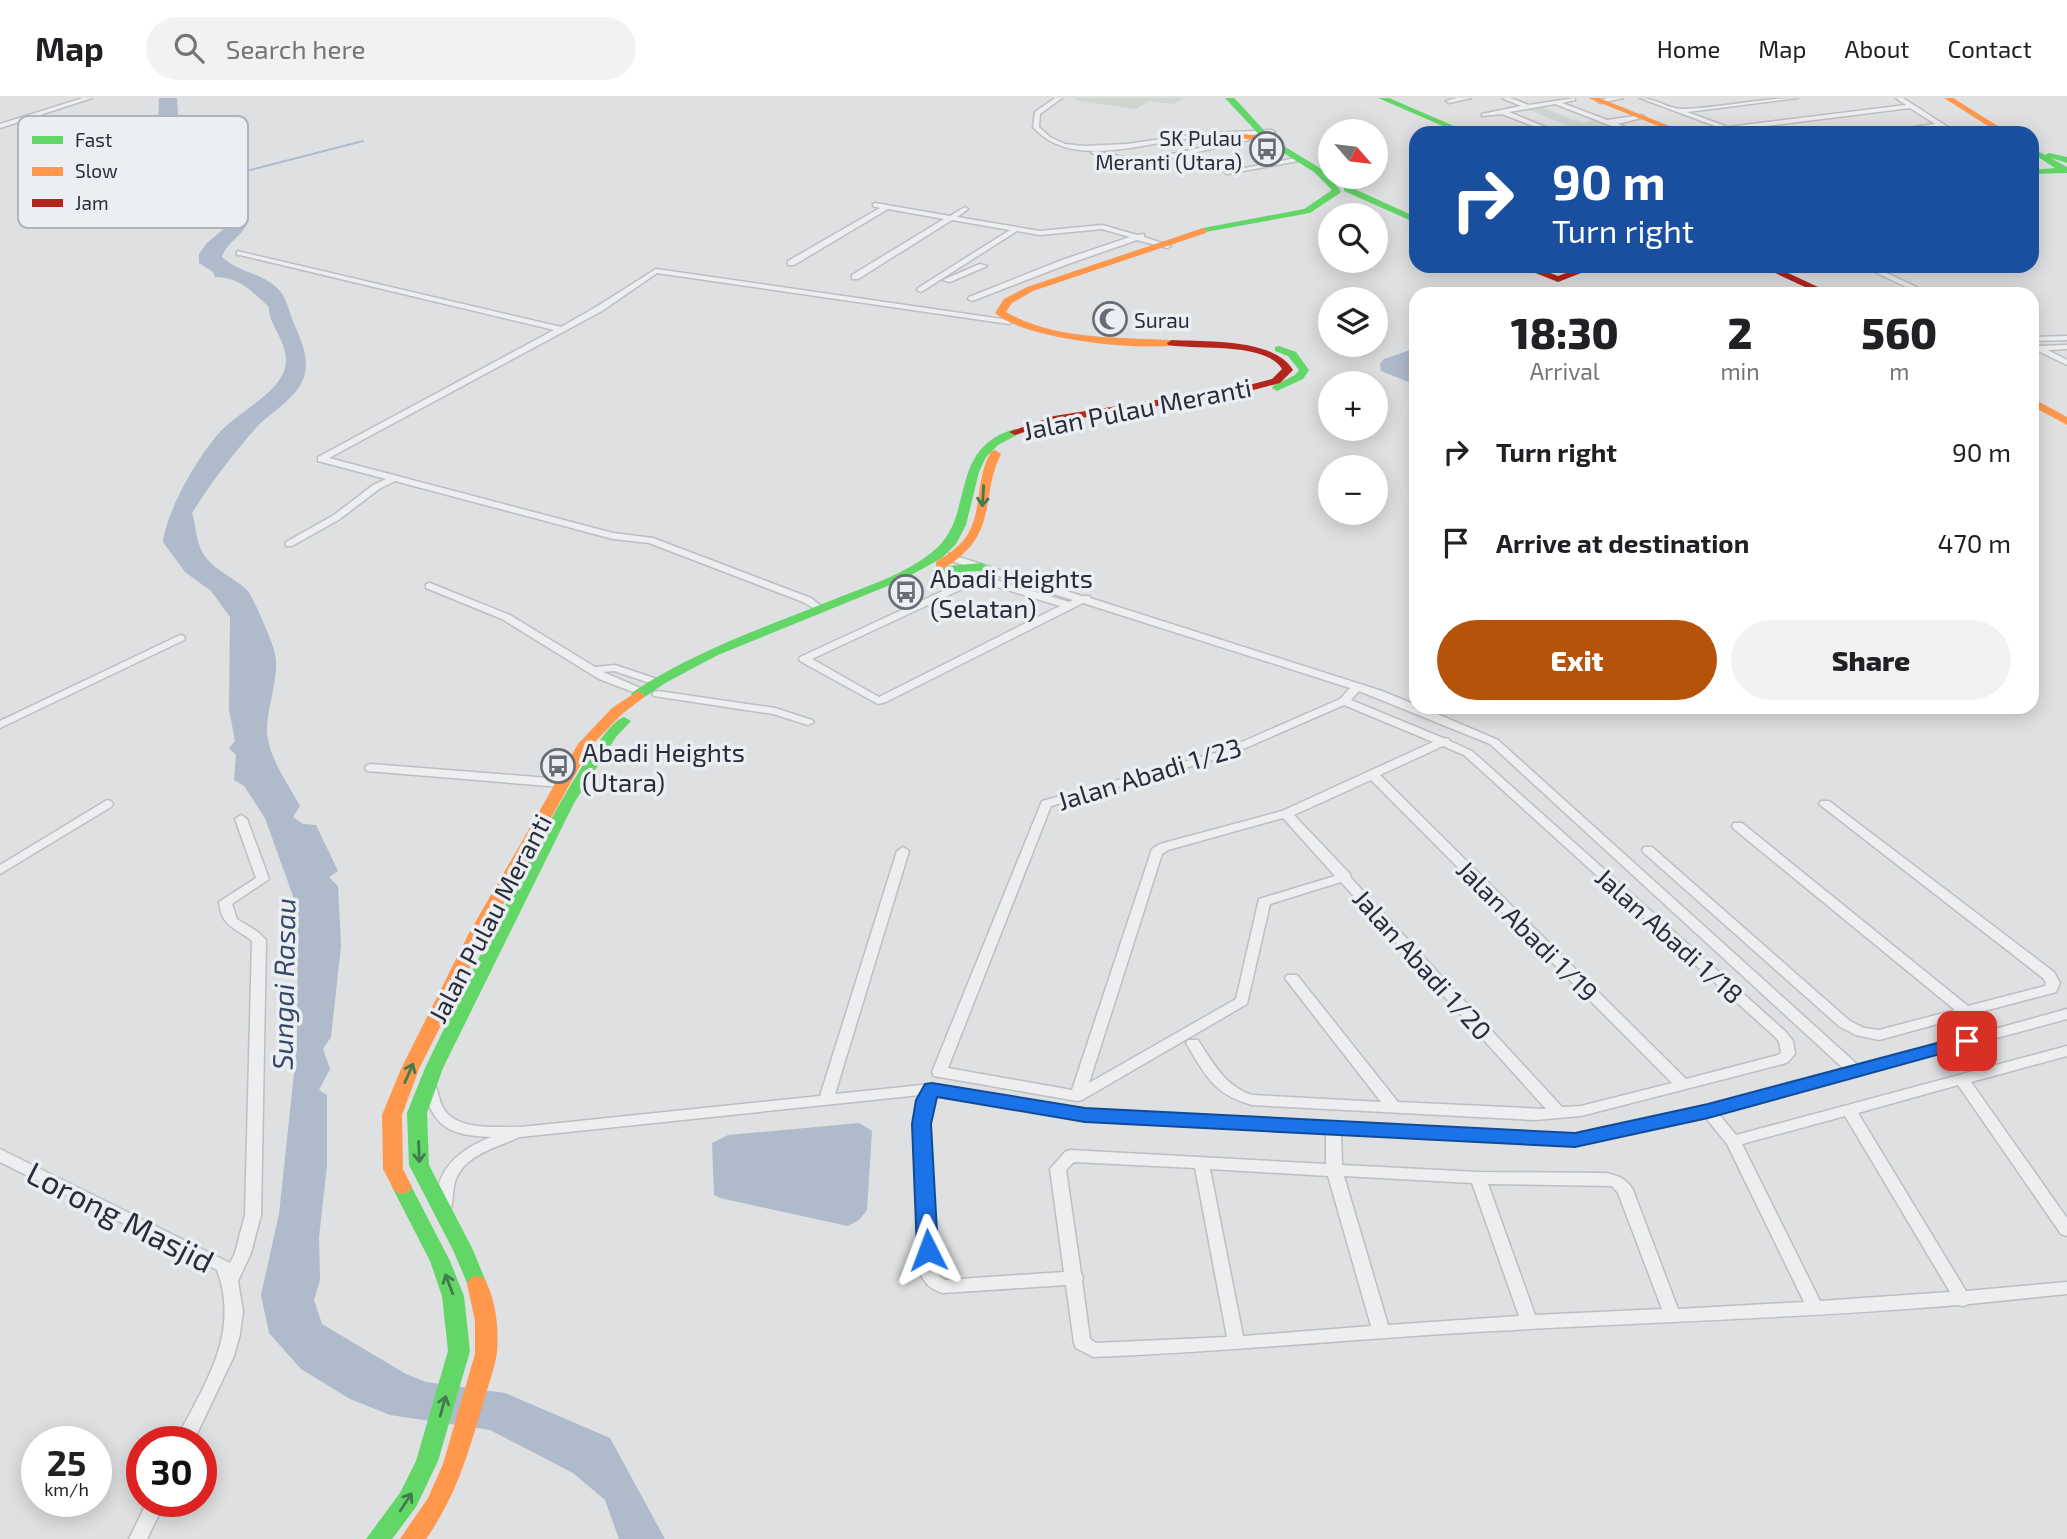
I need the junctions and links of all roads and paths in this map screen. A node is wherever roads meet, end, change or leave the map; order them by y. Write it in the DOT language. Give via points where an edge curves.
graph roads {
  1 [pos="89,98"];
  2 [pos="1229,98"];
  3 [pos="1240,98"];
  4 [pos="1367,98"];
  5 [pos="1382,98"];
  6 [pos="1468,98"];
  7 [pos="1505,98"];
  8 [pos="1620,98"];
  9 [pos="1643,98"];
  10 [pos="1795,98"];
  11 [pos="1899,98"];
  12 [pos="1948,98"];
  13 [pos="1573,99"];
  14 [pos="1596,99"];
  15 [pos="1056,100"];
  16 [pos="1449,101"];
  17 [pos="1555,102"];
  18 [pos="1911,106"];
  19 [pos="1529,107"];
  20 [pos="1679,111"];
  21 [pos="1503,112"];
  22 [pos="1484,115"];
  23 [pos="34,116"];
  24 [pos="1642,117"];
  25 [pos="18,121"];
  26 [pos="1605,121"];
  27 [pos="1615,123"];
  28 [pos="1941,125"];
  29 [pos="1433,126"];
  30 [pos="1449,126"];
  31 [pos="1538,126"];
  32 [pos="1621,126"];
  33 [pos="1665,126"];
  34 [pos="1720,126"];
  35 [pos="1743,126"];
  36 [pos="1933,126"];
  37 [pos="1994,126"];
  38 [pos="0,127"];
  39 [pos="1225,134"];
  40 [pos="1263,136"];
  41 [pos="1075,147"];
  42 [pos="1296,160"];
  43 [pos="1318,166"];
  44 [pos="1227,172"];
  45 [pos="1343,189"];
  46 [pos="1349,189"];
  47 [pos="1338,203"];
  48 [pos="875,205"];
  49 [pos="887,207"];
  50 [pos="965,209"];
  51 [pos="1388,210"];
  52 [pos="1318,211"];
  53 [pos="1395,211"];
  54 [pos="1409,217"];
  55 [pos="951,219"];
  56 [pos="1016,229"];
  57 [pos="1151,243"];
  58 [pos="240,253"];
  59 [pos="967,261"];
  60 [pos="791,263"];
  61 [pos="1542,273"];
  62 [pos="1560,273"];
  63 [pos="1568,273"];
  64 [pos="1781,273"];
  65 [pos="1794,273"];
  66 [pos="1881,273"];
  67 [pos="855,277"];
  68 [pos="1553,277"];
  69 [pos="1812,287"];
  70 [pos="1825,287"];
  71 [pos="1912,287"];
  72 [pos="972,299"];
  73 [pos="1009,322"];
  74 [pos="561,329"];
  75 [pos="2067,338"];
  76 [pos="2039,339"];
  77 [pos="2039,346"];
  78 [pos="2067,347"];
  79 [pos="2039,349"];
  80 [pos="2067,363"];
  81 [pos="2039,397"];
  82 [pos="2039,405"];
  83 [pos="2067,413"];
  84 [pos="2067,422"];
  85 [pos="393,479"];
  86 [pos="972,540"];
  87 [pos="289,544"];
  88 [pos="946,556"];
  89 [pos="982,567"];
  90 [pos="923,576"];
  91 [pos="430,586"];
  92 [pos="1085,598"];
  93 [pos="1070,606"];
  94 [pos="820,609"];
  95 [pos="180,638"];
  96 [pos="804,659"];
  97 [pos="593,670"];
  98 [pos="1357,686"];
  99 [pos="657,688"];
  100 [pos="641,692"];
  101 [pos="1344,701"];
  102 [pos="1409,707"];
  103 [pos="1428,714"];
  104 [pos="808,722"];
  105 [pos="0,725"];
  106 [pos="1445,741"];
  107 [pos="371,768"];
  108 [pos="1373,775"];
  109 [pos="561,783"];
  110 [pos="107,804"];
  111 [pos="1825,804"];
  112 [pos="1286,814"];
  113 [pos="241,819"];
  114 [pos="1738,826"];
  115 [pos="1648,849"];
  116 [pos="903,851"];
  117 [pos="0,870"];
  118 [pos="1345,877"];
  119 [pos="1292,978"];
  120 [pos="1965,1011"];
  121 [pos="2067,1014"];
  122 [pos="1993,1034"];
  123 [pos="1193,1043"];
  124 [pos="2067,1051"];
  125 [pos="1854,1070"];
  126 [pos="1961,1078"];
  127 [pos="428,1081"];
  128 [pos="1683,1085"];
  129 [pos="932,1089"];
  130 [pos="1077,1096"];
  131 [pos="826,1100"];
  132 [pos="1394,1108"];
  133 [pos="1708,1111"];
  134 [pos="1849,1111"];
  135 [pos="1560,1114"];
  136 [pos="1333,1128"];
  137 [pos="521,1132"];
  138 [pos="1733,1141"];
  139 [pos="0,1155"];
  140 [pos="1201,1162"];
  141 [pos="1060,1164"];
  142 [pos="1334,1170"];
  143 [pos="1478,1178"];
  144 [pos="445,1217"];
  145 [pos="2067,1230"];
  146 [pos="231,1278"];
  147 [pos="1075,1278"];
  148 [pos="2067,1288"];
  149 [pos="1963,1300"];
  150 [pos="1815,1308"];
  151 [pos="1674,1316"];
  152 [pos="1529,1322"];
  153 [pos="1381,1330"];
  154 [pos="1237,1342"];
  155 [pos="1093,1350"];
  156 [pos="192,1426"];
  157 [pos="149,1517"];
  158 [pos="138,1539"];
  159 [pos="378,1539"];
  160 [pos="412,1539"];
  1 -- 23 [label="street"];
  2 -- 40 [label="main road, Jalan Pulau Meranti" via="1240,105"];
  3 -- 40 [label="main road, Jalan Pulau Meranti" via="1258,112"];
  4 -- 29 [label="main road"];
  5 -- 30 [label="main road"];
  6 -- 16 [label="street"];
  7 -- 19 [label="street"];
  8 -- 14 [label="street"];
  9 -- 20 [label="street"];
  10 -- 20 [label="street"];
  11 -- 18 [label="street"];
  12 -- 37 [label="main road"];
  13 -- 17 [label="street"];
  14 -- 24 [label="main road"];
  15 -- 41 [label="street" via="1037,113 1036,127 1049,141"];
  17 -- 19 [label="street"];
  17 -- 26 [label="street"];
  18 -- 28 [label="street"];
  18 -- 35 [label="street"];
  19 -- 21 [label="street"];
  20 -- 34 [label="street"];
  21 -- 22 [label="street"];
  21 -- 31 [label="street"];
  24 -- 27 [label="street"];
  24 -- 33 [label="main road"];
  25 -- 38 [label="street"];
  26 -- 27 [label="street"];
  27 -- 32 [label="street"];
  28 -- 36 [label="street"];
  39 -- 40 [label="main road"];
  39 -- 40 [label="main road" via="1249,129"];
  39 -- 41 [label="street"];
  40 -- 41 [label="street" via="1142,163"];
  40 -- 42 [label="main road, Jalan Pulau Meranti"];
  40 -- 43 [label="main road, Jalan Pulau Meranti"];
  42 -- 44 [label="street"];
  42 -- 57 [label="main road, Jalan Pulau Meranti" via="1330,180 1337,191 1334,196 1301,211"];
  45 -- 47 [label="main road" via="1345,198"];
  46 -- 53 [label="main road"];
  48 -- 49 [label="street"];
  49 -- 55 [label="street"];
  49 -- 60 [label="street"];
  50 -- 55 [label="street"];
  51 -- 53 [label="main road, Jalan Pulau Meranti"];
  52 -- 57 [label="main road, Jalan Pulau Meranti"];
  53 -- 54 [label="main road"];
  55 -- 56 [label="street"];
  55 -- 67 [label="street"];
  56 -- 57 [label="street" via="1040,233 1088,227"];
  56 -- 59 [label="street"];
  57 -- 72 [label="street" via="1065,262"];
  57 -- 73 [label="main road, Jalan Pulau Meranti" via="1014,296 1000,313"];
  57 -- 86 [label="main road, Jalan Pulau Meranti, one-way" via="1037,292 1015,307 1013,315 1024,322 1085,331 1260,345 1292,354 1304,370 1288,383 1265,391 1062,424 1015,439 990,460 982,517"];
  58 -- 74 [label="street"];
  59 -- 59 [label="street" via="956,268 921,290 983,266"];
  61 -- 68 [label="main road"];
  62 -- 68 [label="main road"];
  63 -- 68 [label="main road"];
  64 -- 69 [label="main road"];
  65 -- 70 [label="main road"];
  66 -- 71 [label="street"];
  73 -- 74 [label="street" via="656,271"];
  73 -- 88 [label="main road, Jalan Pulau Meranti" via="1053,333 1240,347 1280,358 1288,370 1276,381 1255,387 1054,419 1005,435 977,459 960,527"];
  74 -- 85 [label="street" via="321,459"];
  75 -- 76 [label="street"];
  77 -- 78 [label="street"];
  79 -- 80 [label="street"];
  81 -- 83 [label="main road"];
  82 -- 84 [label="main road"];
  85 -- 87 [label="street"];
  85 -- 94 [label="street" via="619,537 650,540 788,592"];
  86 -- 88 [label="main road, Jalan Pulau Meranti"];
  86 -- 89 [label="main road" via="969,554"];
  88 -- 89 [label="street"];
  88 -- 90 [label="main road, Jalan Pulau Meranti"];
  88 -- 94 [label="main road, Jalan Pulau Meranti"];
  89 -- 90 [label="main road" via="945,569"];
  89 -- 92 [label="street"];
  90 -- 99 [label="main road, Jalan Pulau Meranti"];
  91 -- 97 [label="street" via="506,617"];
  92 -- 93 [label="street"];
  92 -- 98 [label="street"];
  93 -- 96 [label="street" via="973,580"];
  93 -- 96 [label="street" via="878,701"];
  94 -- 99 [label="main road, Jalan Pulau Meranti" via="708,656"];
  95 -- 105 [label="street"];
  97 -- 99 [label="street" via="615,668"];
  97 -- 100 [label="street"];
  98 -- 101 [label="street, Jalan Abadi 1/23"];
  98 -- 102 [label="street"];
  99 -- 100 [label="main road, Jalan Pulau Meranti"];
  99 -- 104 [label="street"];
  99 -- 127 [label="main road, Jalan Pulau Meranti" via="610,734 576,787"];
  100 -- 109 [label="main road, Jalan Pulau Meranti" via="594,733"];
  101 -- 106 [label="street, Jalan Abadi 1/18"];
  101 -- 130 [label="street, Jalan Abadi 1/23" via="1223,754 1046,804 939,1072"];
  103 -- 125 [label="street" via="1476,733 1507,752"];
  106 -- 108 [label="street"];
  106 -- 128 [label="street, Jalan Abadi 1/18" via="1468,753 1505,784 1786,1041 1788,1054 1783,1059"];
  107 -- 109 [label="street"];
  108 -- 112 [label="street"];
  108 -- 128 [label="street, Jalan Abadi 1/19"];
  159 -- 109 [label="main road, Jalan Pulau Meranti, one-way" via="408,1500 427,1461 459,1351 453,1296 393,1169 392,1115 478,933"];
  110 -- 117 [label="street"];
  111 -- 120 [label="street" via="2049,975 2053,983 2043,992"];
  112 -- 118 [label="street, Jalan Abadi 1/20"];
  112 -- 130 [label="street" via="1156,852"];
  113 -- 146 [label="street" via="263,879 225,902 231,923 259,940 253,1215"];
  114 -- 120 [label="street"];
  115 -- 120 [label="street" via="1844,1024 1879,1035"];
  116 -- 131 [label="street"];
  118 -- 130 [label="street" via="1264,902 1242,1001"];
  118 -- 135 [label="street, Jalan Abadi 1/20"];
  119 -- 132 [label="street"];
  120 -- 122 [label="street"];
  121 -- 122 [label="street"];
  122 -- 125 [label="street"];
  123 -- 132 [label="street, Jalan Abadi 1/18" via="1222,1087 1235,1096"];
  124 -- 126 [label="street"];
  125 -- 133 [label="street"];
  126 -- 134 [label="street"];
  126 -- 145 [label="street"];
  127 -- 137 [label="street" via="438,1112 448,1123 467,1129"];
  127 -- 144 [label="main road, Jalan Pulau Meranti, one-way" via="417,1113 419,1165"];
  128 -- 135 [label="street, Jalan Abadi 1/18"];
  129 -- 131 [label="street"];
  129 -- 136 [label="street" via="1085,1115"];
  129 -- 147 [label="street" via="922,1111 929,1275 933,1282 943,1287"];
  131 -- 137 [label="street"];
  132 -- 135 [label="street, Jalan Abadi 1/18"];
  133 -- 136 [label="street" via="1575,1140"];
  133 -- 138 [label="street"];
  134 -- 138 [label="street"];
  134 -- 149 [label="street"];
  136 -- 142 [label="street"];
  137 -- 144 [label="street" via="482,1146 458,1163 447,1181"];
  138 -- 150 [label="street"];
  139 -- 146 [label="street, Lorong Masjid" via="211,1257 225,1266"];
  140 -- 141 [label="street" via="1070,1156"];
  140 -- 142 [label="street"];
  140 -- 154 [label="street"];
  141 -- 147 [label="street"];
  142 -- 143 [label="street"];
  142 -- 153 [label="street"];
  143 -- 151 [label="street" via="1617,1181 1625,1190"];
  143 -- 152 [label="street"];
  144 -- 160 [label="main road, Jalan Pulau Meranti" via="483,1301 486,1354 454,1464 437,1504"];
  146 -- 156 [label="street, Lorong Masjid" via="236,1303 230,1346"];
  147 -- 155 [label="street" via="1082,1343"];
  148 -- 149 [label="street"];
  149 -- 150 [label="street"];
  150 -- 151 [label="street"];
  151 -- 152 [label="street"];
  152 -- 153 [label="street"];
  153 -- 154 [label="street"];
  154 -- 155 [label="street"];
  157 -- 158 [label="street"];
}
